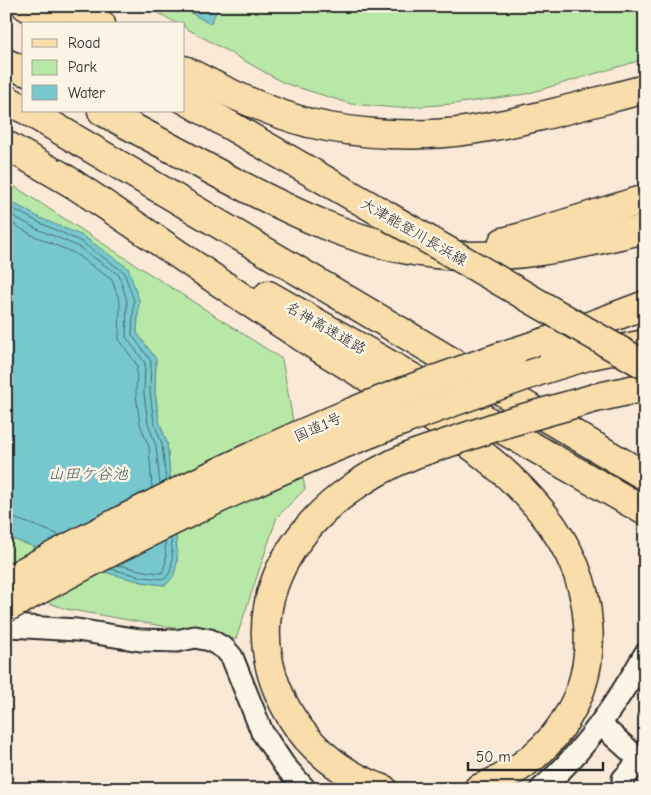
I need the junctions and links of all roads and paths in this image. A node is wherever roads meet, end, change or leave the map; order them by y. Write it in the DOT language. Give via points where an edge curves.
graph roads {
  1 [pos="26,6"];
  2 [pos="71,6"];
  3 [pos="53,22"];
  4 [pos="98,22"];
  5 [pos="6,62"];
  6 [pos="22,70"];
  7 [pos="185,71"];
  8 [pos="645,89"];
  9 [pos="6,99"];
  10 [pos="185,99"];
  11 [pos="22,108"];
  12 [pos="30,112"];
  13 [pos="104,112"];
  14 [pos="6,145"];
  15 [pos="58,174"];
  16 [pos="645,199"];
  17 [pos="645,229"];
  18 [pos="377,243"];
  19 [pos="645,305"];
  20 [pos="645,312"];
  21 [pos="560,337"];
  22 [pos="640,349"];
  23 [pos="645,387"];
  24 [pos="645,476"];
  25 [pos="645,511"];
  26 [pos="6,581"];
  27 [pos="6,608"];
  28 [pos="6,628"];
  29 [pos="641,668"];
  30 [pos="600,724"];
  31 [pos="623,779"];
  32 [pos="306,789"];
  33 [pos="383,789"];
  34 [pos="478,789"];
  35 [pos="542,789"];
  1 -- 3 [label="main road"];
  2 -- 4 [label="main road"];
  5 -- 6 [label="main road"];
  7 -- 8 [label="main road" via="226,92 309,123 348,131 390,134 470,130"];
  9 -- 11 [label="main road"];
  10 -- 22 [label="main road, 大津能登川長浜線, bridge" via="389,217"];
  12 -- 24 [label="main road"];
  13 -- 18 [label="main road" via="284,207"];
  14 -- 15 [label="main road, 名神高速道路"];
  15 -- 25 [label="main road, 名神高速道路"];
  15 -- 34 [label="main road" via="299,336 445,426 519,487 560,535 578,569 586,599 589,650 583,681 569,715 539,753 507,776"];
  16 -- 18 [label="main road" via="492,244 435,249"];
  17 -- 18 [label="main road" via="580,245 510,255 436,254"];
  19 -- 21 [label="main road, 国道1号"];
  20 -- 21 [label="main road"];
  21 -- 26 [label="main road, 国道1号, bridge" via="348,414 130,516"];
  22 -- 27 [label="main road, 国道1号, bridge" via="591,355 545,369 273,474"];
  23 -- 33 [label="main road, bridge" via="510,422 393,463 330,504 295,543 282,565 267,618 267,645 273,676 282,700 309,740 339,767"];
  28 -- 32 [label="street" via="77,630 140,640 177,641 195,637 225,648 232,657 262,732 284,765"];
  29 -- 30 [label="street"];
  30 -- 31 [label="street" via="640,760"];
  30 -- 35 [label="street" via="559,774"];
}
